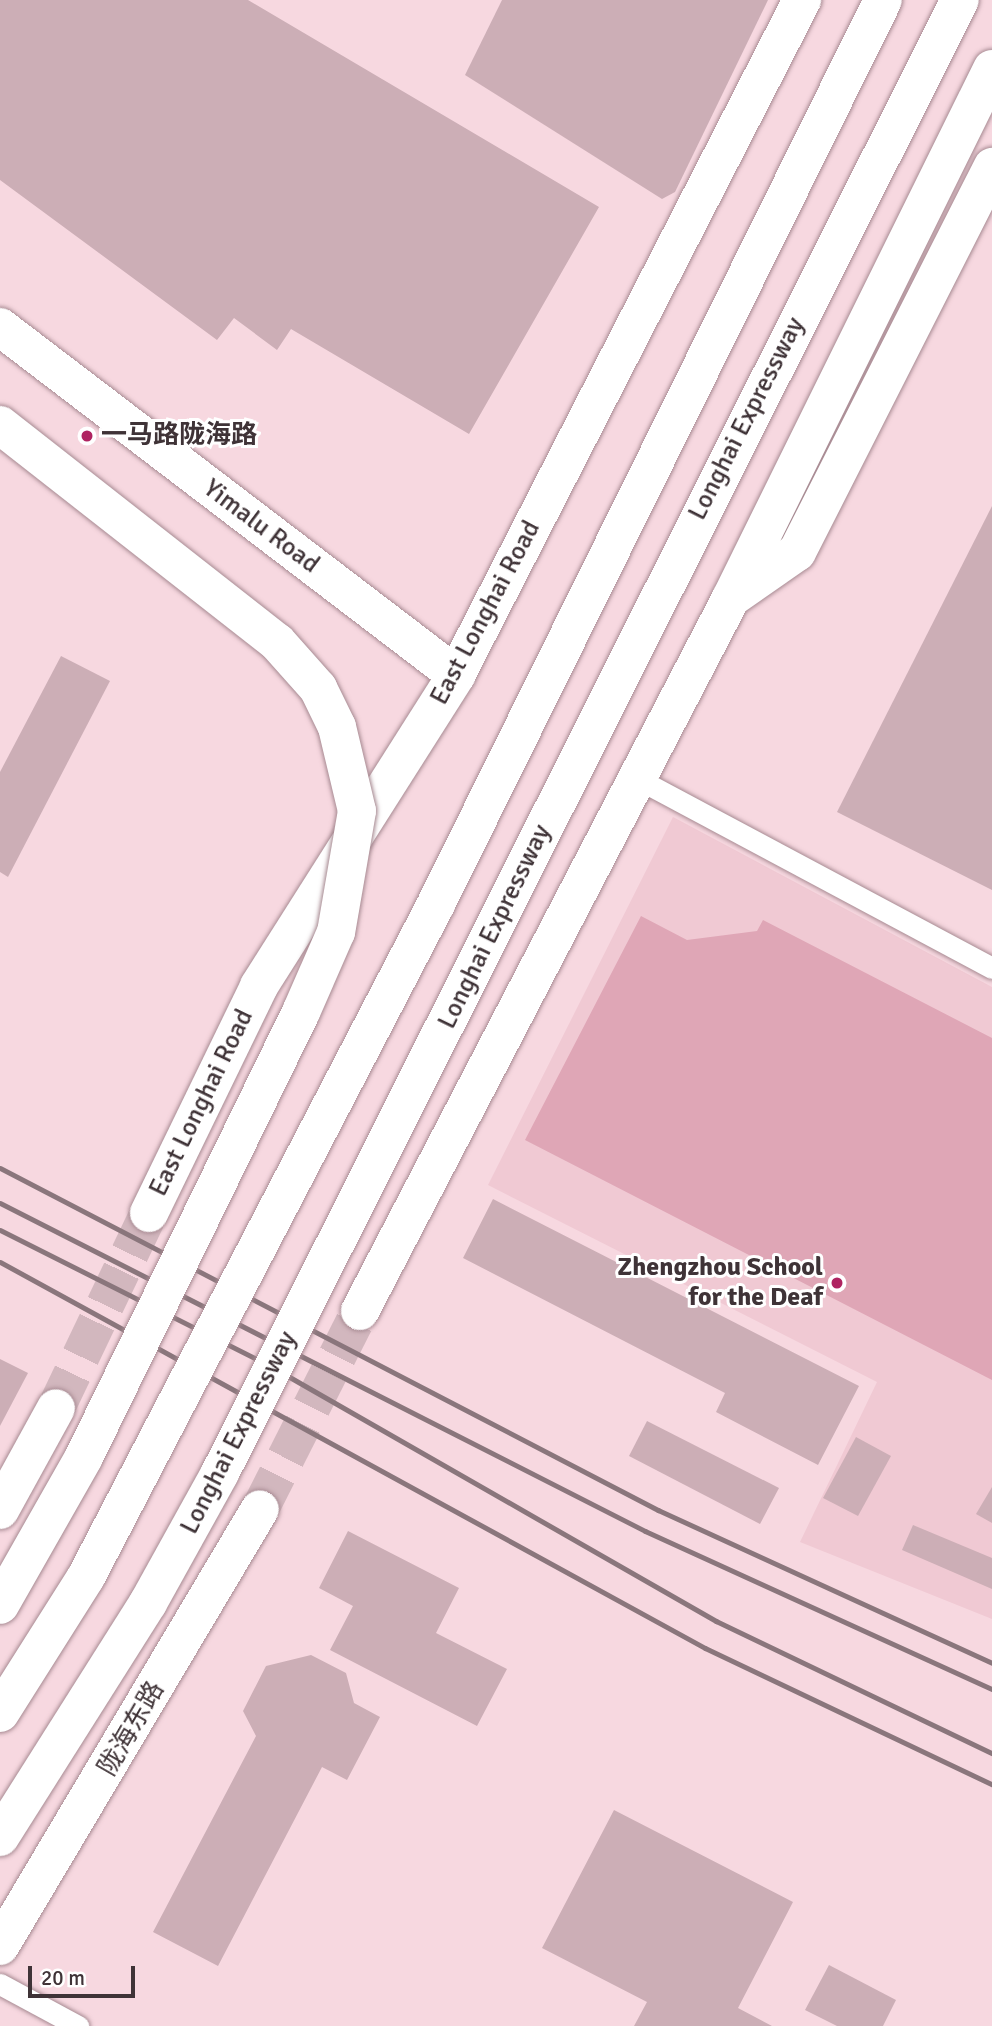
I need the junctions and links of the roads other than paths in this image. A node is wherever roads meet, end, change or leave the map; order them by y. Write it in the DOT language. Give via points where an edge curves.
graph roads {
  1 [pos="802,0"];
  2 [pos="883,0"];
  3 [pos="960,0"];
  4 [pos="992,69"];
  5 [pos="992,167"];
  6 [pos="0,327"];
  7 [pos="0,425"];
  8 [pos="732,598"];
  9 [pos="456,675"];
  10 [pos="640,780"];
  11 [pos="992,968"];
  12 [pos="149,1213"];
  13 [pos="360,1311"];
  14 [pos="56,1408"];
  15 [pos="260,1509"];
  16 [pos="0,1510"];
  17 [pos="0,1605"];
  18 [pos="0,1713"];
  19 [pos="0,1837"];
  20 [pos="0,1946"];
  21 [pos="0,1984"];
  22 [pos="78,2026"];
  1 -- 9 [label="main road, East Longhai Road"];
  2 -- 18 [label="main road, bridge" via="436,904 86,1577"];
  3 -- 19 [label="main road, Longhai Expressway, bridge" via="220,1473 148,1603"];
  4 -- 8 [label="main road"];
  5 -- 8 [label="main road" via="797,552"];
  6 -- 9 [label="main road, Yimalu Road"];
  7 -- 17 [label="main road, bridge" via="277,642 318,688 337,727 357,811 336,932 301,1012 91,1444"];
  8 -- 10 [label="main road"];
  9 -- 12 [label="main road, East Longhai Road" via="259,986"];
  10 -- 11 [label="lane"];
  10 -- 13 [label="main road"];
  14 -- 16 [label="main road"];
  15 -- 20 [label="main road, 陇海东路"];
  21 -- 22 [label="lane"];
}
